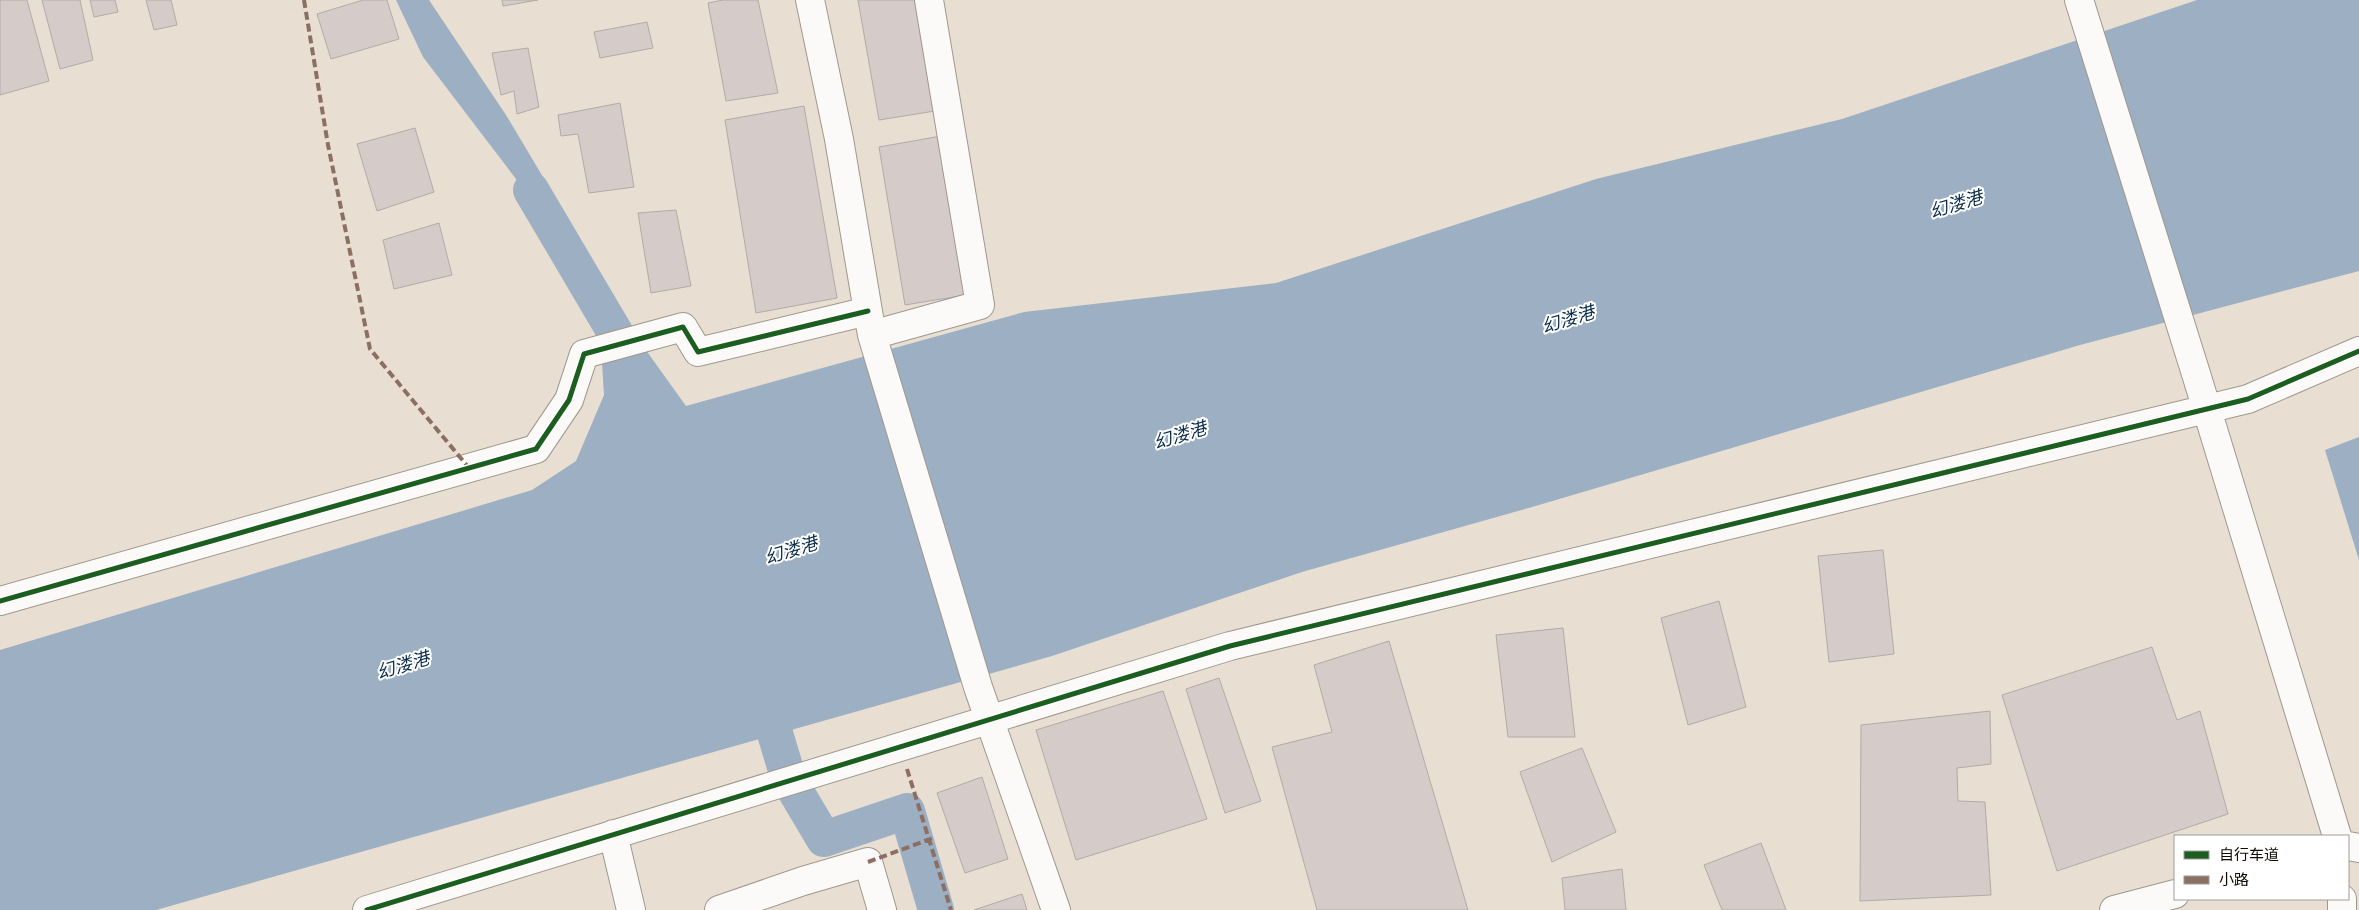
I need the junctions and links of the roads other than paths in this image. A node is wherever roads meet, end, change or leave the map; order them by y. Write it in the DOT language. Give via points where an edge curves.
graph roads {
  1 [pos="810,0"];
  2 [pos="929,0"];
  3 [pos="2079,0"];
  4 [pos="870,323"];
  5 [pos="2359,351"];
  6 [pos="2207,409"];
  7 [pos="0,601"];
  8 [pos="988,720"];
  9 [pos="613,834"];
  10 [pos="2337,835"];
  11 [pos="2174,894"];
  12 [pos="367,910"];
  13 [pos="631,910"];
  14 [pos="719,910"];
  15 [pos="882,910"];
  16 [pos="1056,910"];
  17 [pos="2114,910"];
  1 -- 4 [label="street" via="839,140"];
  2 -- 4 [label="street" via="980,305"];
  3 -- 6 [label="street"];
  4 -- 7 [label="street" via="698,352 683,326 584,354 569,400 536,450"];
  4 -- 8 [label="street"];
  5 -- 6 [label="street" via="2248,399"];
  6 -- 8 [label="street" via="1230,646"];
  6 -- 10 [label="street"];
  8 -- 9 [label="street"];
  8 -- 16 [label="street"];
  9 -- 12 [label="street"];
  9 -- 13 [label="street"];
  11 -- 17 [label="street"];
  14 -- 15 [label="street" via="868,862"];
}
